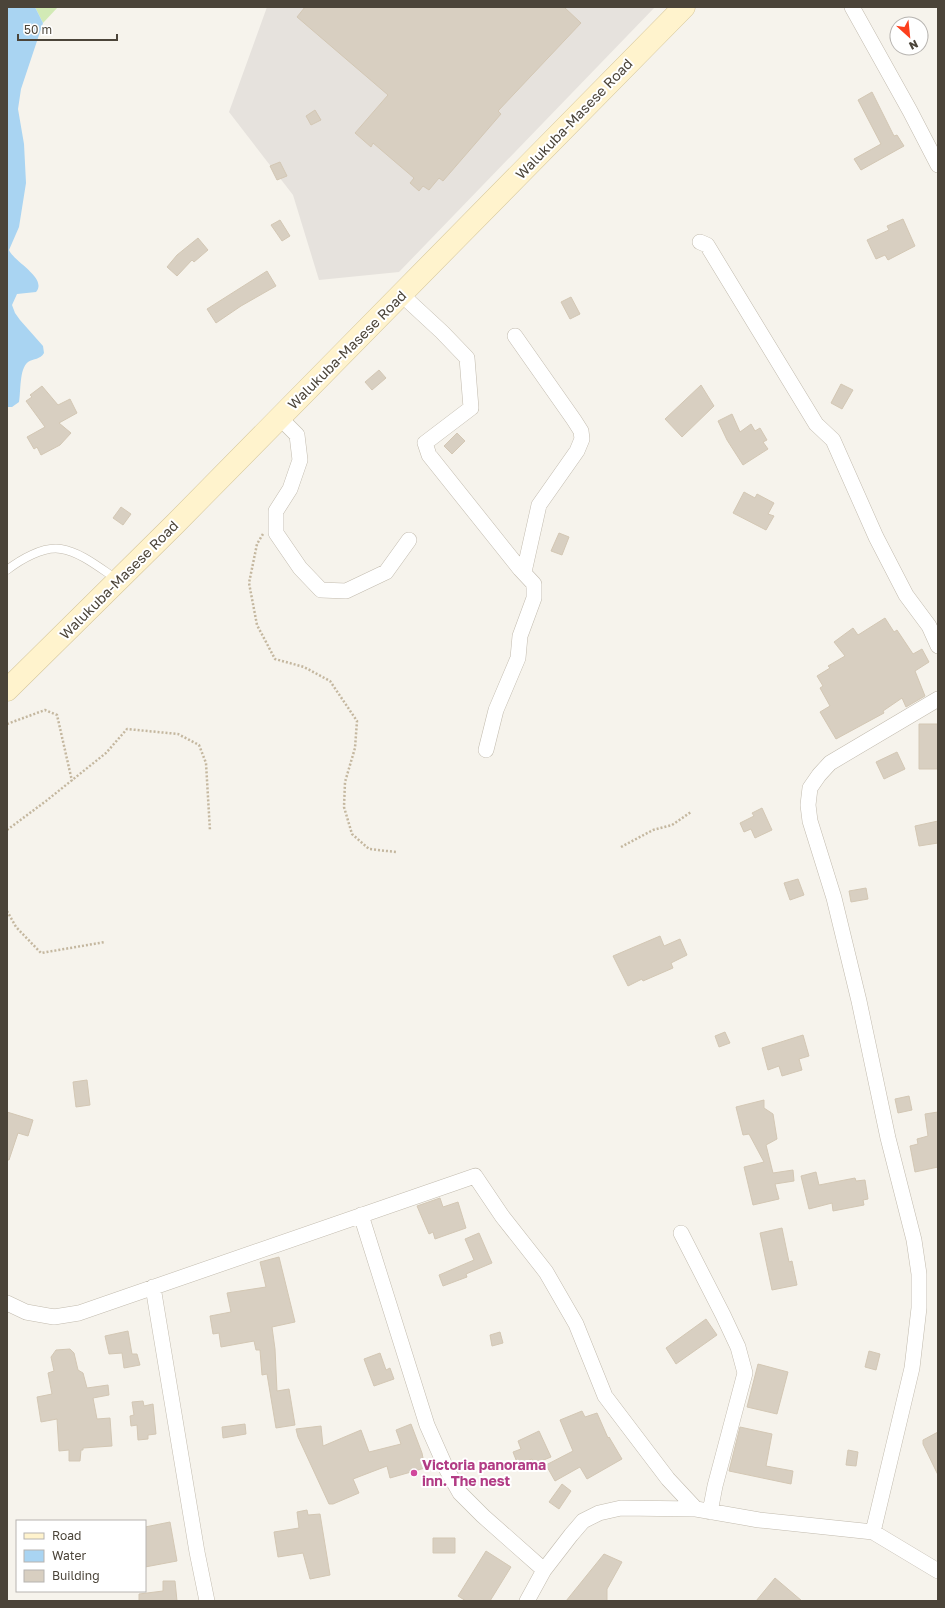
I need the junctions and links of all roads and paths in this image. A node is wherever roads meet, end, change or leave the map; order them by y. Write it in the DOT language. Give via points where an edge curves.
graph roads {
  1 [pos="684,7"];
  2 [pos="852,7"];
  3 [pos="938,165"];
  4 [pos="700,242"];
  5 [pos="402,295"];
  6 [pos="515,336"];
  7 [pos="280,418"];
  8 [pos="276,511"];
  9 [pos="409,540"];
  10 [pos="7,570"];
  11 [pos="524,572"];
  12 [pos="119,580"];
  13 [pos="938,646"];
  14 [pos="7,690"];
  15 [pos="938,699"];
  16 [pos="7,724"];
  17 [pos="486,750"];
  18 [pos="72,781"];
  19 [pos="691,812"];
  20 [pos="7,830"];
  21 [pos="210,832"];
  22 [pos="621,847"];
  23 [pos="396,852"];
  24 [pos="7,912"];
  25 [pos="105,942"];
  26 [pos="361,1216"];
  27 [pos="681,1233"];
  28 [pos="153,1287"];
  29 [pos="7,1303"];
  30 [pos="703,1511"];
  31 [pos="873,1532"];
  32 [pos="544,1570"];
  33 [pos="938,1572"];
  34 [pos="207,1601"];
  35 [pos="526,1601"];
  1 -- 5 [label="street, Walukuba-Masese Road"];
  2 -- 3 [label="street"];
  4 -- 13 [label="street" via="707,245 816,424 833,440 879,544 906,595 929,626"];
  5 -- 7 [label="street, Walukuba-Masese Road"];
  5 -- 11 [label="street" via="467,358 471,408 425,443 429,455"];
  6 -- 11 [label="street" via="574,420 581,431 582,439 577,451 539,505"];
  7 -- 8 [label="street" via="297,435 300,460 290,489"];
  7 -- 12 [label="street, Walukuba-Masese Road"];
  8 -- 9 [label="street" via="276,533 300,568 321,590 346,591 386,572"];
  8 -- 23 [label="path" via="257,544 250,583 258,625 275,659 304,667 330,681 357,721 355,748 345,782 346,814 352,834 369,849"];
  10 -- 12 [label="lane" via="40,552 60,548 78,554"];
  11 -- 17 [label="street" via="534,584 534,598 520,636 518,658 496,710"];
  12 -- 14 [label="street, Walukuba-Masese Road"];
  15 -- 31 [label="street" via="830,764 810,788 808,804 810,821 834,898 859,1001 920,1274 912,1368"];
  16 -- 18 [label="path" via="45,710 57,715"];
  18 -- 20 [label="path"];
  18 -- 21 [label="path" via="106,753 127,729 178,734 199,745 206,763"];
  19 -- 22 [label="path" via="672,825 653,830"];
  24 -- 25 [label="path" via="16,927 41,953"];
  26 -- 28 [label="street"];
  26 -- 30 [label="street" via="475,1176 502,1216 546,1272 576,1324 605,1396 668,1478"];
  26 -- 32 [label="street" via="427,1425 447,1470 460,1493"];
  27 -- 30 [label="street" via="738,1347 745,1373 715,1486"];
  28 -- 29 [label="street" via="79,1313 54,1317 26,1312"];
  28 -- 34 [label="street"];
  30 -- 31 [label="street" via="759,1520"];
  30 -- 32 [label="street" via="621,1508 599,1513 583,1521"];
  31 -- 33 [label="street"];
  32 -- 35 [label="street"];
}
